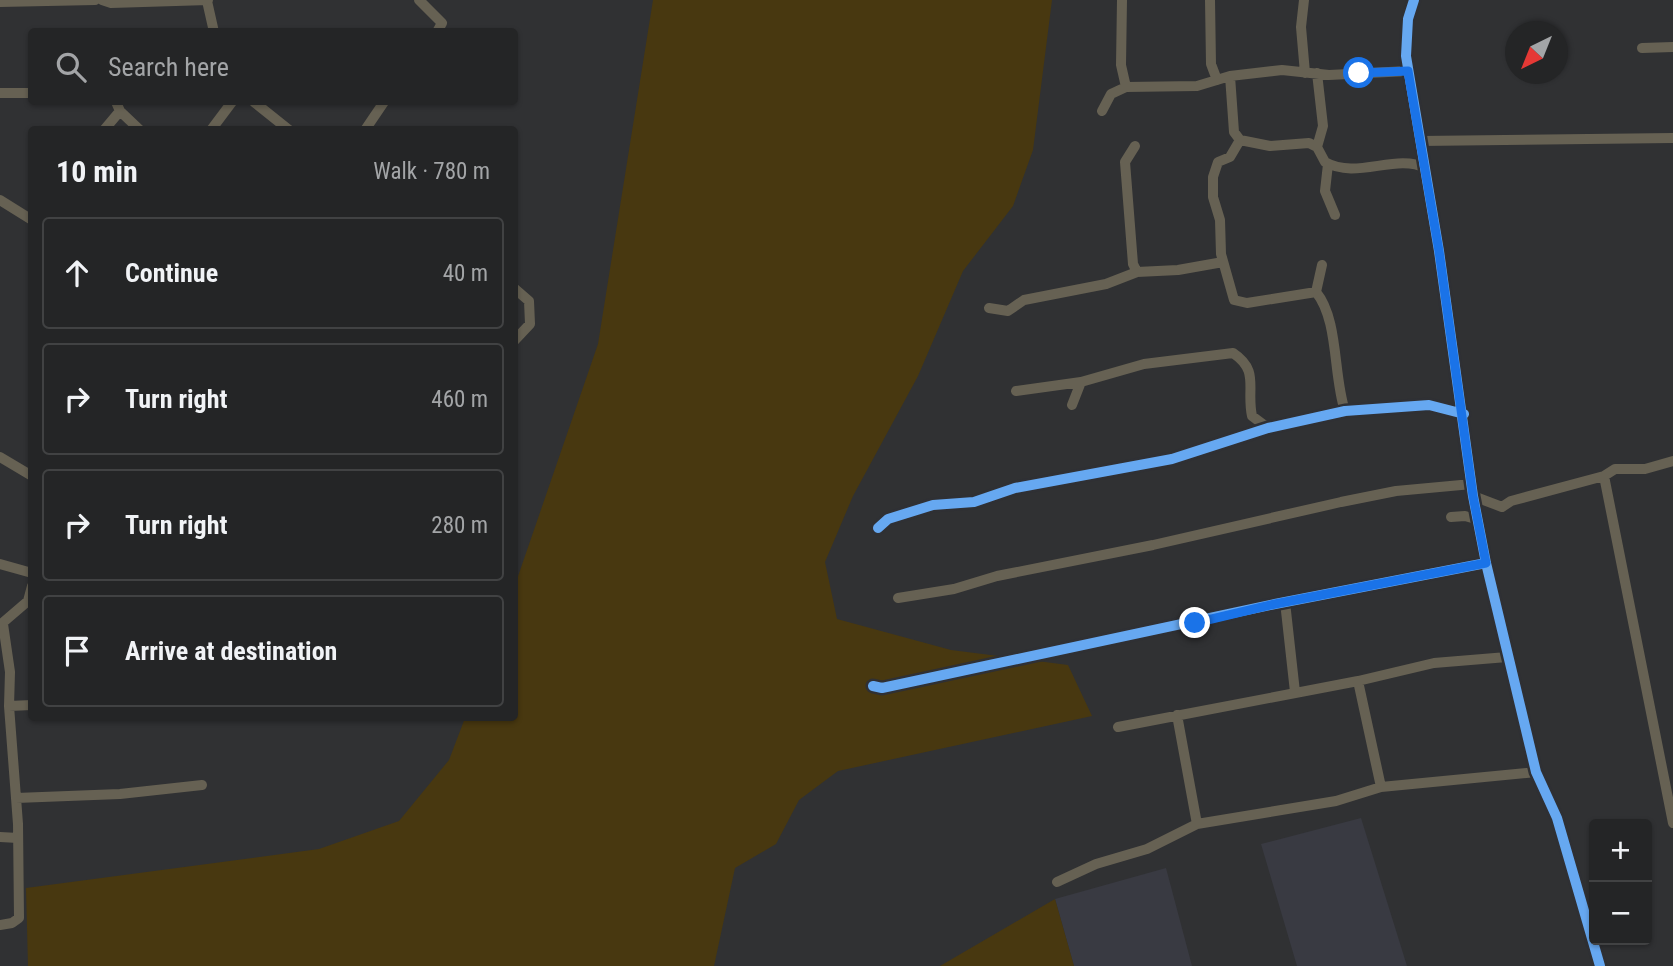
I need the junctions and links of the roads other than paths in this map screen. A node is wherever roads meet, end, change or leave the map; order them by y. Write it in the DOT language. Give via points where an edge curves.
graph roads {
  1 [pos="95,0"];
  2 [pos="102,0"];
  3 [pos="208,0"];
  4 [pos="419,0"];
  5 [pos="1122,0"];
  6 [pos="1210,0"];
  7 [pos="1304,0"];
  8 [pos="1415,0"];
  9 [pos="0,2"];
  10 [pos="213,28"];
  11 [pos="439,28"];
  12 [pos="1673,47"];
  13 [pos="1642,48"];
  14 [pos="1408,71"];
  15 [pos="1305,73"];
  16 [pos="1317,73"];
  17 [pos="1230,76"];
  18 [pos="1217,80"];
  19 [pos="1126,87"];
  20 [pos="0,93"];
  21 [pos="28,93"];
  22 [pos="230,105"];
  23 [pos="258,105"];
  24 [pos="382,105"];
  25 [pos="118,106"];
  26 [pos="1101,111"];
  27 [pos="106,126"];
  28 [pos="136,126"];
  29 [pos="214,126"];
  30 [pos="284,126"];
  31 [pos="368,126"];
  32 [pos="1673,138"];
  33 [pos="1240,140"];
  34 [pos="1420,141"];
  35 [pos="1135,146"];
  36 [pos="1317,147"];
  37 [pos="1328,164"];
  38 [pos="1426,168"];
  39 [pos="0,200"];
  40 [pos="28,214"];
  41 [pos="1335,215"];
  42 [pos="1223,262"];
  43 [pos="1322,265"];
  44 [pos="1137,272"];
  45 [pos="518,291"];
  46 [pos="1316,292"];
  47 [pos="989,308"];
  48 [pos="518,337"];
  49 [pos="1081,382"];
  50 [pos="1016,391"];
  51 [pos="1072,405"];
  52 [pos="1345,411"];
  53 [pos="1464,414"];
  54 [pos="1268,428"];
  55 [pos="0,457"];
  56 [pos="1673,461"];
  57 [pos="28,474"];
  58 [pos="1604,476"];
  59 [pos="1472,484"];
  60 [pos="1473,496"];
  61 [pos="1451,517"];
  62 [pos="1479,520"];
  63 [pos="878,528"];
  64 [pos="1486,563"];
  65 [pos="0,564"];
  66 [pos="28,572"];
  67 [pos="898,598"];
  68 [pos="1285,602"];
  69 [pos="28,603"];
  70 [pos="1,624"];
  71 [pos="1507,657"];
  72 [pos="1358,681"];
  73 [pos="873,686"];
  74 [pos="1296,692"];
  75 [pos="28,705"];
  76 [pos="9,706"];
  77 [pos="1177,715"];
  78 [pos="1118,727"];
  79 [pos="1536,772"];
  80 [pos="202,785"];
  81 [pos="1381,787"];
  82 [pos="16,798"];
  83 [pos="1673,823"];
  84 [pos="1197,824"];
  85 [pos="0,838"];
  86 [pos="18,838"];
  87 [pos="1056,882"];
  88 [pos="0,925"];
  89 [pos="1600,966"];
  1 -- 9 [label="street"];
  2 -- 3 [label="street"];
  3 -- 10 [label="street"];
  4 -- 11 [label="street" via="442,23"];
  5 -- 19 [label="street" via="1121,65"];
  6 -- 18 [label="street" via="1210,64"];
  7 -- 15 [label="street"];
  8 -- 14 [label="street" via="1408,19"];
  12 -- 13 [label="street"];
  14 -- 16 [label="street"];
  14 -- 34 [label="street"];
  15 -- 16 [label="street"];
  15 -- 17 [label="street" via="1282,70"];
  16 -- 36 [label="street" via="1323,126"];
  17 -- 18 [label="street"];
  17 -- 33 [label="street" via="1234,132"];
  18 -- 19 [label="street" via="1197,86"];
  19 -- 26 [label="street" via="1111,94"];
  20 -- 21 [label="street"];
  22 -- 29 [label="street"];
  23 -- 30 [label="street"];
  24 -- 31 [label="street"];
  25 -- 27 [label="street"];
  25 -- 28 [label="street"];
  32 -- 34 [label="street"];
  33 -- 36 [label="street"];
  33 -- 42 [label="street" via="1230,157 1218,162 1213,177"];
  34 -- 38 [label="street"];
  35 -- 44 [label="street" via="1125,162"];
  36 -- 37 [label="street"];
  37 -- 38 [label="street" via="1357,169 1412,163"];
  37 -- 41 [label="street" via="1325,191"];
  38 -- 53 [label="street"];
  39 -- 40 [label="street"];
  42 -- 44 [label="street"];
  42 -- 46 [label="street" via="1234,300 1239,302"];
  43 -- 46 [label="street"];
  44 -- 47 [label="street" via="1107,284 1024,300 1008,311"];
  45 -- 48 [label="street" via="529,301 530,324"];
  46 -- 52 [label="street" via="1327,310"];
  49 -- 50 [label="street"];
  49 -- 51 [label="street"];
  49 -- 54 [label="street" via="1144,364 1233,353 1250,371 1252,416"];
  52 -- 53 [label="street" via="1429,405"];
  52 -- 54 [label="street"];
  53 -- 59 [label="street"];
  54 -- 63 [label="street" via="1172,459 1015,488 974,502 933,505 888,520"];
  55 -- 57 [label="street"];
  56 -- 58 [label="street" via="1615,469"];
  58 -- 60 [label="street" via="1511,501 1502,508"];
  58 -- 83 [label="street"];
  59 -- 60 [label="street"];
  59 -- 67 [label="street" via="1396,491"];
  60 -- 62 [label="street"];
  61 -- 62 [label="street"];
  62 -- 64 [label="street"];
  64 -- 68 [label="street"];
  64 -- 71 [label="street"];
  65 -- 66 [label="street"];
  68 -- 73 [label="street" via="940,677"];
  68 -- 74 [label="street"];
  69 -- 70 [label="street"];
  70 -- 76 [label="street" via="10,672"];
  71 -- 72 [label="street" via="1434,663"];
  71 -- 79 [label="street"];
  72 -- 74 [label="street"];
  72 -- 81 [label="street"];
  74 -- 77 [label="street"];
  75 -- 76 [label="street"];
  76 -- 82 [label="street"];
  77 -- 78 [label="street"];
  77 -- 84 [label="street"];
  79 -- 81 [label="street"];
  79 -- 89 [label="street" via="1557,818"];
  80 -- 82 [label="street"];
  81 -- 84 [label="street" via="1336,801"];
  82 -- 86 [label="street"];
  84 -- 87 [label="street" via="1147,849"];
  85 -- 86 [label="street"];
  86 -- 88 [label="street" via="19,918"];
}
